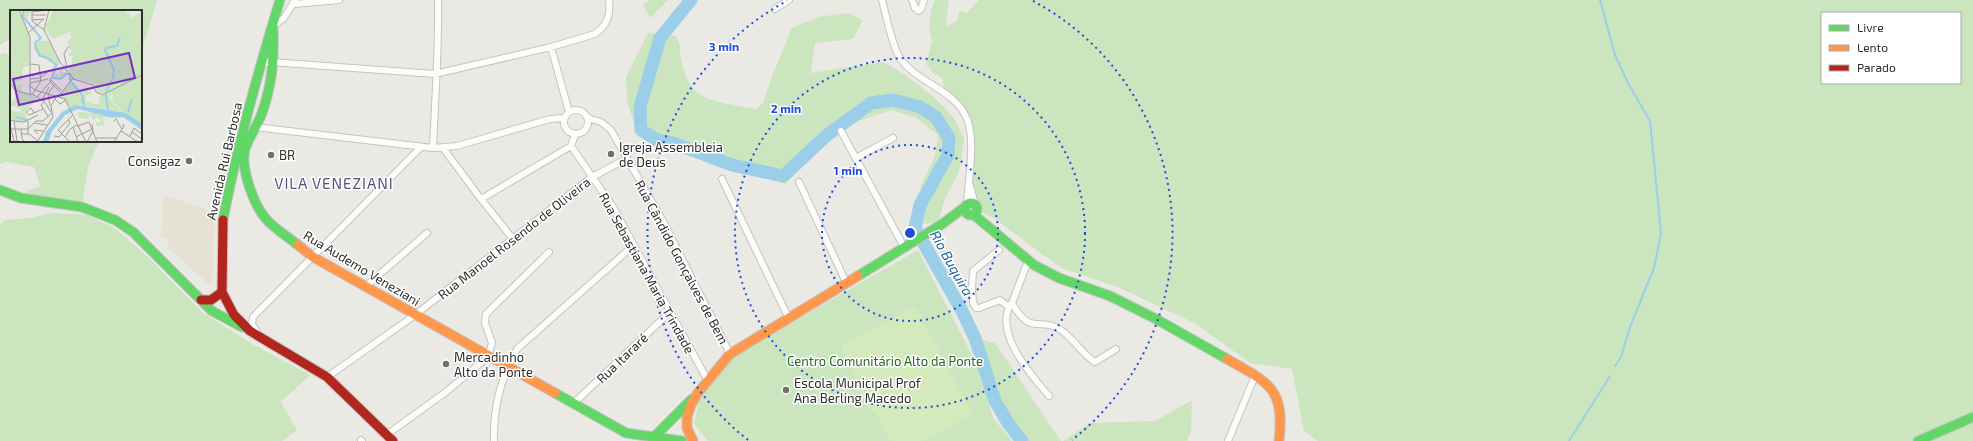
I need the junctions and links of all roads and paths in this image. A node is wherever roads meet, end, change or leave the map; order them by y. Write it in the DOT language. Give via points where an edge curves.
graph roads {
  1 [pos="280,0"];
  2 [pos="340,0"];
  3 [pos="438,0"];
  4 [pos="609,0"];
  5 [pos="788,0"];
  6 [pos="882,0"];
  7 [pos="912,0"];
  8 [pos="924,0"];
  9 [pos="294,2"];
  10 [pos="775,9"];
  11 [pos="273,26"];
  12 [pos="551,47"];
  13 [pos="274,62"];
  14 [pos="261,64"];
  15 [pos="435,74"];
  16 [pos="566,115"];
  17 [pos="588,118"];
  18 [pos="255,127"];
  19 [pos="841,131"];
  20 [pos="575,135"];
  21 [pos="893,138"];
  22 [pos="571,146"];
  23 [pos="421,147"];
  24 [pos="433,148"];
  25 [pos="443,148"];
  26 [pos="626,158"];
  27 [pos="856,158"];
  28 [pos="592,177"];
  29 [pos="722,179"];
  30 [pos="799,182"];
  31 [pos="230,185"];
  32 [pos="250,188"];
  33 [pos="0,190"];
  34 [pos="481,199"];
  35 [pos="971,209"];
  36 [pos="427,233"];
  37 [pos="513,240"];
  38 [pos="908,244"];
  39 [pos="634,245"];
  40 [pos="999,250"];
  41 [pos="549,252"];
  42 [pos="313,257"];
  43 [pos="1028,260"];
  44 [pos="846,282"];
  45 [pos="365,287"];
  46 [pos="222,292"];
  47 [pos="201,300"];
  48 [pos="1010,305"];
  49 [pos="670,312"];
  50 [pos="414,315"];
  51 [pos="789,319"];
  52 [pos="250,331"];
  53 [pos="260,339"];
  54 [pos="1116,349"];
  55 [pos="730,354"];
  56 [pos="488,356"];
  57 [pos="507,367"];
  58 [pos="1255,376"];
  59 [pos="327,377"];
  60 [pos="708,382"];
  61 [pos="697,394"];
  62 [pos="1049,396"];
  63 [pos="573,404"];
  64 [pos="1973,417"];
  65 [pos="626,433"];
  66 [pos="390,438"];
  67 [pos="655,438"];
  68 [pos="494,441"];
  69 [pos="632,441"];
  70 [pos="682,441"];
  71 [pos="693,441"];
  72 [pos="1228,441"];
  73 [pos="1279,441"];
  74 [pos="1918,441"];
  1 -- 11 [label="main road, Avenida Rui Barbosa"];
  2 -- 9 [label="street"];
  3 -- 15 [label="street" via="439,32"];
  4 -- 12 [label="street" via="608,19 601,30"];
  5 -- 10 [label="street"];
  6 -- 35 [label="street" via="899,57 914,72 950,96 963,111 969,124 971,137 968,179"];
  7 -- 8 [label="street" via="915,8 919,10"];
  9 -- 11 [label="street" via="284,18"];
  11 -- 13 [label="main road, Rua Audemo Veneziani"];
  11 -- 14 [label="main road, Avenida Rui Barbosa"];
  12 -- 15 [label="street"];
  12 -- 16 [label="street"];
  13 -- 14 [label="street"];
  13 -- 15 [label="street"];
  13 -- 18 [label="main road, Rua Audemo Veneziani" via="267,100"];
  14 -- 31 [label="main road, Avenida Rui Barbosa"];
  15 -- 24 [label="street"];
  16 -- 17 [label="street" via="579,111"];
  16 -- 20 [label="street" via="565,129"];
  16 -- 25 [label="street"];
  17 -- 20 [label="street" via="586,130"];
  17 -- 26 [label="street, Rua Cândido Gonçalves de Bem" via="601,122 611,130"];
  18 -- 23 [label="street"];
  18 -- 32 [label="main road, Rua Audemo Veneziani" via="244,156"];
  19 -- 27 [label="street"];
  20 -- 22 [label="street"];
  21 -- 27 [label="street"];
  22 -- 28 [label="street, Rua Sebastiana Maria Trindade"];
  22 -- 34 [label="street"];
  23 -- 24 [label="street"];
  23 -- 42 [label="street"];
  24 -- 25 [label="street"];
  25 -- 34 [label="street"];
  26 -- 28 [label="street, Rua Manoel Rosendo de Oliveira"];
  26 -- 55 [label="street, Rua Cândido Gonçalves de Bem" via="664,223"];
  27 -- 38 [label="street"];
  28 -- 37 [label="street, Rua Manoel Rosendo de Oliveira"];
  28 -- 39 [label="street, Rua Sebastiana Maria Trindade" via="613,207"];
  29 -- 51 [label="street"];
  30 -- 44 [label="street"];
  31 -- 32 [label="main road" via="240,184"];
  31 -- 46 [label="main road, Avenida Rui Barbosa" via="223,222"];
  32 -- 42 [label="main road, Rua Audemo Veneziani" via="267,220"];
  33 -- 47 [label="main road" via="21,198 82,207 116,220 134,232"];
  34 -- 37 [label="street"];
  35 -- 38 [label="main road"];
  35 -- 43 [label="main road"];
  36 -- 45 [label="street"];
  37 -- 50 [label="street, Rua Manoel Rosendo de Oliveira"];
  38 -- 44 [label="main road"];
  39 -- 49 [label="street, Rua Sebastiana Maria Trindade"];
  39 -- 57 [label="street" via="518,349"];
  40 -- 48 [label="street" via="973,271 973,302 976,308 1000,300"];
  41 -- 56 [label="street" via="486,314 485,323 492,343"];
  42 -- 45 [label="main road, Rua Audemo Veneziani"];
  42 -- 53 [label="street" via="253,317 252,324"];
  43 -- 48 [label="street"];
  43 -- 58 [label="main road" via="1059,278 1110,296 1156,319"];
  44 -- 51 [label="main road"];
  45 -- 50 [label="main road, Rua Audemo Veneziani"];
  46 -- 47 [label="main road" via="210,300"];
  46 -- 52 [label="main road, Avenida Rui Barbosa" via="234,315"];
  47 -- 52 [label="main road" via="212,311"];
  48 -- 54 [label="street" via="1026,322 1054,326 1062,330 1093,361 1098,361"];
  48 -- 62 [label="street" via="1006,319 1014,349 1030,375"];
  49 -- 60 [label="street, Rua Sebastiana Maria Trindade"];
  49 -- 63 [label="street, Rua Itararé"];
  50 -- 56 [label="main road, Rua Audemo Veneziani"];
  50 -- 59 [label="street, Rua Manoel Rosendo de Oliveira"];
  51 -- 55 [label="main road"];
  52 -- 53 [label="main road, Avenida Rui Barbosa"];
  53 -- 59 [label="main road, Avenida Rui Barbosa"];
  55 -- 60 [label="main road"];
  56 -- 57 [label="main road, Rua Audemo Veneziani"];
  56 -- 66 [label="street"];
  57 -- 63 [label="main road, Rua Audemo Veneziani"];
  57 -- 68 [label="street" via="495,412"];
  58 -- 72 [label="street"];
  58 -- 73 [label="main road" via="1270,386 1278,399 1281,424"];
  59 -- 66 [label="main road, Avenida Rui Barbosa"];
  60 -- 61 [label="main road"];
  61 -- 67 [label="main road"];
  61 -- 71 [label="main road" via="687,417 687,428"];
  63 -- 65 [label="main road, Rua Audemo Veneziani"];
  64 -- 74 [label="main road"];
  65 -- 67 [label="main road, Rua Audemo Veneziani"];
  65 -- 69 [label="main road, Rua Audemo Veneziani"];
  67 -- 70 [label="main road, Rua Audemo Veneziani"];
}
